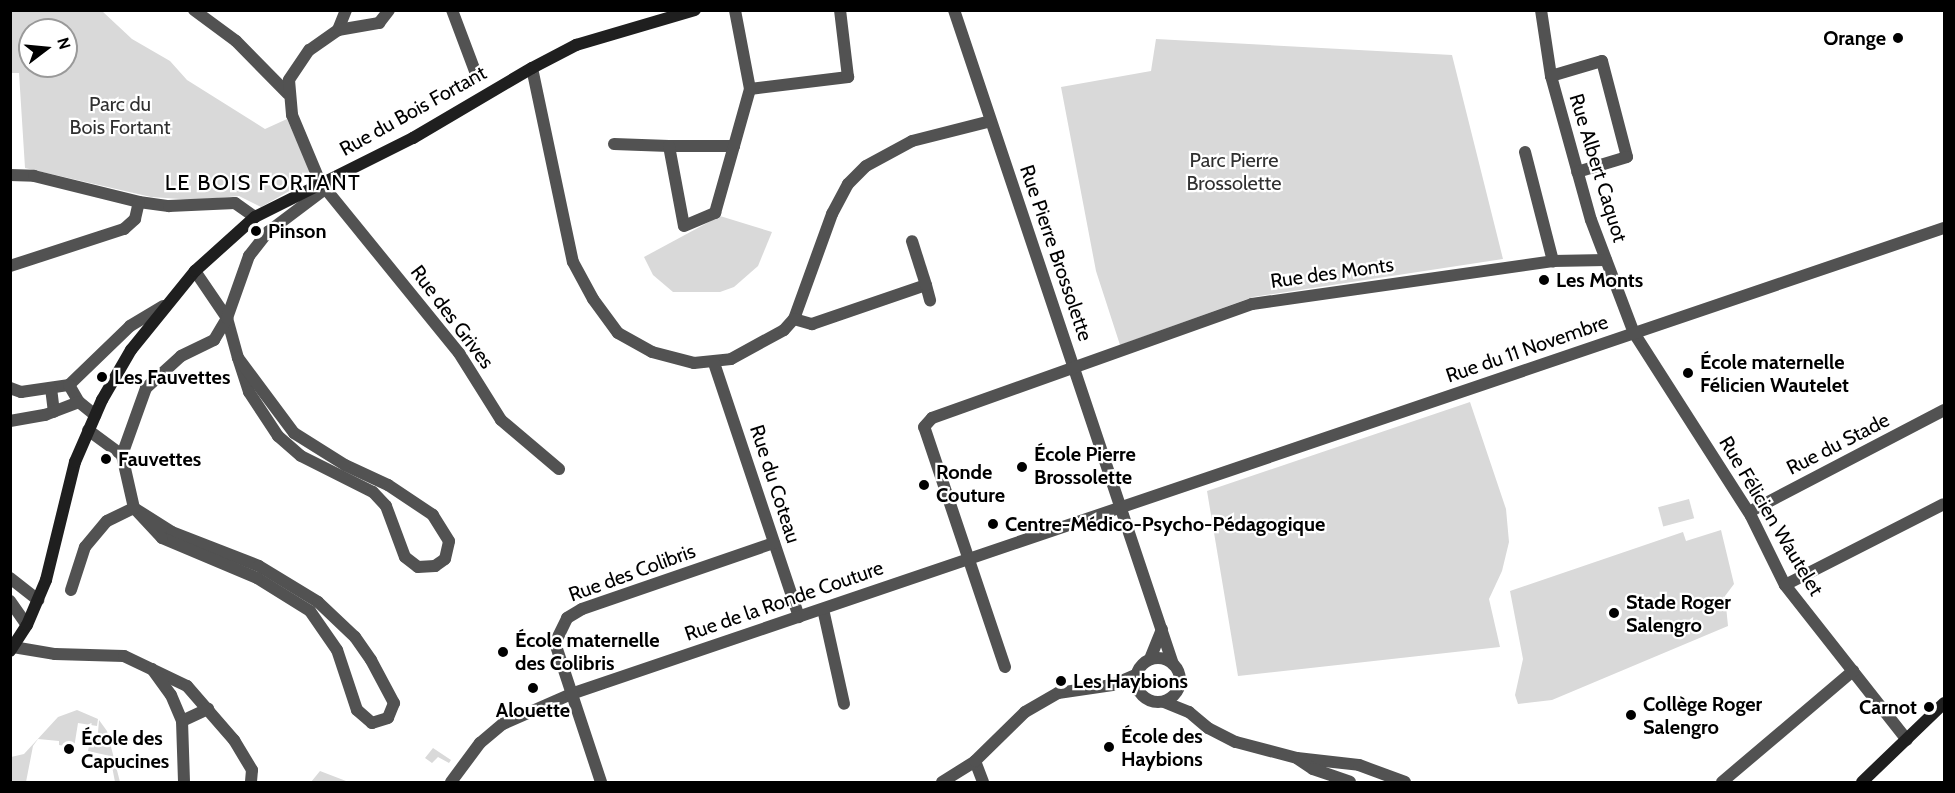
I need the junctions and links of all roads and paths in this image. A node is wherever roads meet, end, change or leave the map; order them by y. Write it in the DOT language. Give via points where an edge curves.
graph roads {
  1 [pos="194,10"];
  2 [pos="346,10"];
  3 [pos="389,10"];
  4 [pos="452,10"];
  5 [pos="695,10"];
  6 [pos="735,10"];
  7 [pos="840,10"];
  8 [pos="954,10"];
  9 [pos="1540,10"];
  10 [pos="338,30"];
  11 [pos="532,68"];
  12 [pos="476,74"];
  13 [pos="1551,76"];
  14 [pos="750,89"];
  15 [pos="288,94"];
  16 [pos="991,121"];
  17 [pos="614,144"];
  18 [pos="669,146"];
  19 [pos="734,146"];
  20 [pos="1526,156"];
  21 [pos="1577,172"];
  22 [pos="10,175"];
  23 [pos="323,186"];
  24 [pos="139,202"];
  25 [pos="255,217"];
  26 [pos="1944,228"];
  27 [pos="912,241"];
  28 [pos="1606,260"];
  29 [pos="1553,261"];
  30 [pos="10,266"];
  31 [pos="195,271"];
  32 [pos="926,285"];
  33 [pos="930,300"];
  34 [pos="163,306"];
  35 [pos="227,318"];
  36 [pos="794,319"];
  37 [pos="1634,333"];
  38 [pos="238,358"];
  39 [pos="714,363"];
  40 [pos="1074,368"];
  41 [pos="69,385"];
  42 [pos="10,388"];
  43 [pos="51,388"];
  44 [pos="79,402"];
  45 [pos="1944,410"];
  46 [pos="54,412"];
  47 [pos="94,415"];
  48 [pos="10,421"];
  49 [pos="88,430"];
  50 [pos="319,450"];
  51 [pos="122,455"];
  52 [pos="311,461"];
  53 [pos="559,469"];
  54 [pos="379,480"];
  55 [pos="373,492"];
  56 [pos="1944,504"];
  57 [pos="134,508"];
  58 [pos="1122,508"];
  59 [pos="1749,512"];
  60 [pos="774,543"];
  61 [pos="969,560"];
  62 [pos="10,578"];
  63 [pos="1785,585"];
  64 [pos="70,590"];
  65 [pos="38,600"];
  66 [pos="10,601"];
  67 [pos="314,607"];
  68 [pos="823,609"];
  69 [pos="335,617"];
  70 [pos="799,617"];
  71 [pos="27,625"];
  72 [pos="1162,629"];
  73 [pos="324,632"];
  74 [pos="12,649"];
  75 [pos="1150,659"];
  76 [pos="1173,664"];
  77 [pos="149,666"];
  78 [pos="1005,667"];
  79 [pos="1853,672"];
  80 [pos="1136,675"];
  81 [pos="1112,685"];
  82 [pos="1179,688"];
  83 [pos="1138,692"];
  84 [pos="571,694"];
  85 [pos="1164,702"];
  86 [pos="1944,703"];
  87 [pos="844,704"];
  88 [pos="208,710"];
  89 [pos="1189,712"];
  90 [pos="182,721"];
  91 [pos="1907,740"];
  92 [pos="1297,758"];
  93 [pos="975,761"];
  94 [pos="184,783"];
  95 [pos="250,783"];
  96 [pos="450,783"];
  97 [pos="601,783"];
  98 [pos="942,783"];
  99 [pos="983,783"];
  100 [pos="1350,783"];
  101 [pos="1405,783"];
  102 [pos="1722,783"];
  103 [pos="1862,783"];
  1 -- 15 [label="street" via="236,41"];
  2 -- 10 [label="street"];
  3 -- 10 [label="street" via="379,22"];
  4 -- 12 [label="street"];
  5 -- 11 [label="street, Rue du Bois Fortant" via="585,42"];
  6 -- 14 [label="street"];
  7 -- 14 [label="street" via="848,76"];
  8 -- 16 [label="street, Rue Pierre Brossolette"];
  9 -- 13 [label="street, Rue Albert Caquot"];
  10 -- 15 [label="street" via="309,50 290,80"];
  11 -- 23 [label="street, Rue du Bois Fortant"];
  11 -- 39 [label="street" via="573,262 592,299 618,333 652,352 694,363"];
  13 -- 21 [label="street, Rue Albert Caquot"];
  13 -- 21 [label="street" via="1602,61 1627,157"];
  14 -- 19 [label="street"];
  15 -- 23 [label="street, Rue des Grives" via="292,115"];
  16 -- 36 [label="street" via="912,141 866,166 848,184 832,214"];
  16 -- 40 [label="street, Rue Pierre Brossolette"];
  17 -- 18 [label="street"];
  18 -- 19 [label="street"];
  18 -- 19 [label="street" via="684,226 715,213"];
  20 -- 29 [label="street"];
  21 -- 28 [label="street, Rue Albert Caquot"];
  22 -- 24 [label="street"];
  23 -- 25 [label="street, Rue du Bois Fortant"];
  23 -- 35 [label="street" via="268,232 249,256"];
  23 -- 53 [label="street, Rue des Grives" via="459,353 501,420"];
  24 -- 25 [label="street" via="169,206 235,203"];
  24 -- 30 [label="street" via="135,219 124,229"];
  25 -- 31 [label="street, Rue du Bois Fortant"];
  26 -- 37 [label="street, Rue du 11 Novembre"];
  27 -- 32 [label="street"];
  28 -- 29 [label="street, Rue des Monts"];
  28 -- 37 [label="street, Rue Albert Caquot"];
  29 -- 40 [label="street, Rue des Monts" via="1252,304"];
  31 -- 34 [label="street, Rue du Bois Fortant"];
  31 -- 35 [label="street"];
  32 -- 33 [label="street"];
  32 -- 36 [label="street" via="812,324"];
  34 -- 41 [label="street" via="130,326"];
  34 -- 47 [label="street, Rue du Bois Fortant" via="131,350"];
  35 -- 38 [label="street"];
  35 -- 51 [label="street" via="214,340 181,356 146,388"];
  36 -- 39 [label="street" via="755,348"];
  37 -- 58 [label="street, Rue du 11 Novembre"];
  37 -- 59 [label="street, Rue Félicien Wautelet"];
  38 -- 50 [label="street" via="294,433"];
  38 -- 52 [label="street" via="249,392 265,420"];
  39 -- 60 [label="street, Rue du Coteau"];
  40 -- 58 [label="street, Rue Pierre Brossolette"];
  40 -- 61 [label="street, Rue des Monts" via="932,418 924,427"];
  41 -- 43 [label="street"];
  41 -- 44 [label="street"];
  42 -- 43 [label="street" via="21,392"];
  43 -- 46 [label="street"];
  44 -- 46 [label="street"];
  44 -- 47 [label="street"];
  45 -- 59 [label="street, Rue du Stade"];
  46 -- 48 [label="street"];
  47 -- 49 [label="street, Rue du Bois Fortant"];
  49 -- 51 [label="street"];
  49 -- 65 [label="street, Rue du Bois Fortant" via="75,462"];
  50 -- 52 [label="street"];
  50 -- 54 [label="street"];
  51 -- 57 [label="street"];
  52 -- 55 [label="street"];
  54 -- 55 [label="street"];
  54 -- 55 [label="street" via="433,515 445,529 450,545 445,559 435,566 418,567 405,557 386,506"];
  56 -- 63 [label="street"];
  57 -- 64 [label="street" via="107,521 85,547"];
  57 -- 67 [label="street" via="162,538"];
  58 -- 61 [label="street, Rue de la Ronde Couture"];
  58 -- 72 [label="street, Rue Pierre Brossolette"];
  59 -- 63 [label="street, Rue Félicien Wautelet"];
  60 -- 70 [label="street, Rue du Coteau"];
  60 -- 84 [label="street, Rue des Colibris" via="582,609 567,618 555,643"];
  61 -- 68 [label="street, Rue de la Ronde Couture"];
  61 -- 78 [label="street"];
  62 -- 65 [label="street"];
  63 -- 79 [label="street, Rue Félicien Wautelet"];
  65 -- 71 [label="street, Rue du Bois Fortant"];
  66 -- 71 [label="street"];
  67 -- 69 [label="street"];
  67 -- 73 [label="street"];
  68 -- 70 [label="street, Rue de la Ronde Couture"];
  68 -- 87 [label="street"];
  69 -- 73 [label="street"];
  69 -- 73 [label="street" via="371,660 394,703 388,718 372,723 357,710 337,650"];
  70 -- 84 [label="street, Rue de la Ronde Couture"];
  71 -- 74 [label="street, Rue du Bois Fortant"];
  72 -- 75 [label="street"];
  72 -- 76 [label="street, Rue Pierre Brossolette"];
  74 -- 77 [label="street" via="124,656"];
  75 -- 76 [label="street"];
  75 -- 80 [label="street"];
  76 -- 82 [label="street" via="1180,678"];
  77 -- 88 [label="street" via="187,686"];
  77 -- 90 [label="street" via="171,695"];
  79 -- 91 [label="street, Rue Félicien Wautelet"];
  79 -- 102 [label="street"];
  80 -- 81 [label="street"];
  80 -- 83 [label="street"];
  81 -- 83 [label="street"];
  81 -- 93 [label="street" via="1058,693 1033,707"];
  82 -- 85 [label="street"];
  82 -- 89 [label="street"];
  83 -- 85 [label="street" via="1148,701"];
  84 -- 96 [label="street, Rue de la Ronde Couture" via="503,724 480,743"];
  84 -- 97 [label="street, Rue des Colibris"];
  85 -- 89 [label="street"];
  86 -- 91 [label="street"];
  88 -- 90 [label="street"];
  88 -- 95 [label="street" via="234,740 252,770"];
  89 -- 92 [label="street" via="1208,728 1236,742"];
  90 -- 94 [label="street"];
  91 -- 103 [label="street"];
  92 -- 100 [label="street" via="1313,769"];
  92 -- 101 [label="street" via="1359,765"];
  93 -- 98 [label="street"];
  93 -- 99 [label="street"];
}
